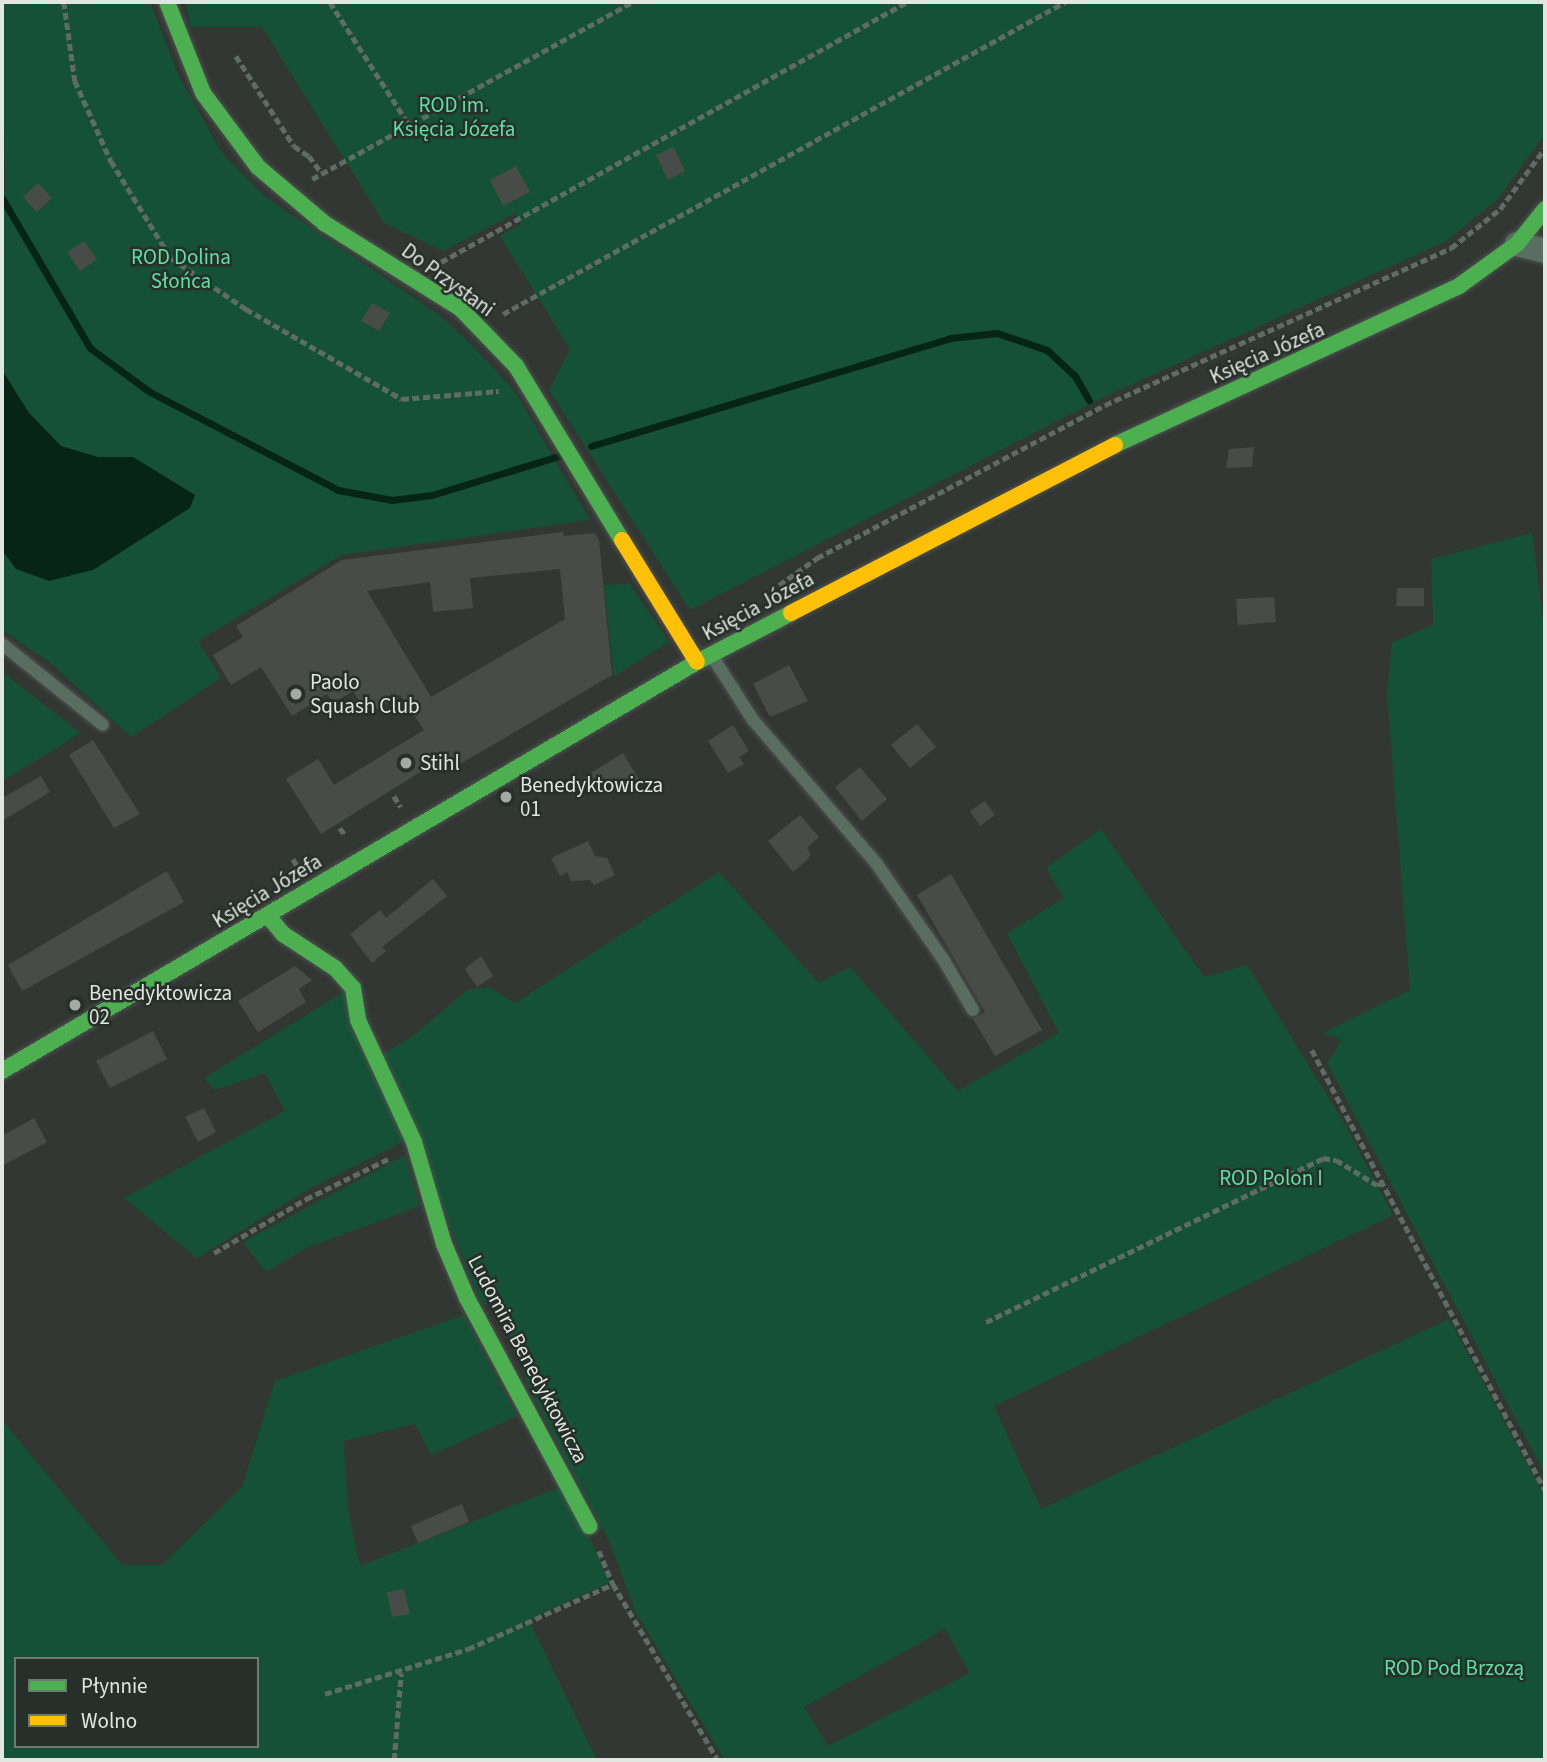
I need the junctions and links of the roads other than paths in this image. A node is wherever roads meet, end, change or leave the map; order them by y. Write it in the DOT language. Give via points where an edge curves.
graph roads {
  1 [pos="167,2"];
  2 [pos="1545,209"];
  3 [pos="1517,244"];
  4 [pos="1545,251"];
  5 [pos="2,644"];
  6 [pos="704,659"];
  7 [pos="103,725"];
  8 [pos="268,916"];
  9 [pos="973,1010"];
  10 [pos="2,1071"];
  11 [pos="589,1526"];
  1 -- 6 [label="main road, Do Przystani" via="203,93 258,167 324,223 482,326 533,388"];
  2 -- 3 [label="main road, Księcia Józefa"];
  3 -- 4 [label="street"];
  3 -- 6 [label="main road, Księcia Józefa" via="1459,286 1140,432"];
  5 -- 7 [label="lane"];
  6 -- 8 [label="main road, Księcia Józefa"];
  6 -- 9 [label="lane" via="876,863"];
  8 -- 10 [label="main road, Księcia Józefa"];
  8 -- 11 [label="main road, Ludomira Benedyktowicza" via="284,934 314,951 350,982 358,1020 414,1142 444,1244 467,1298"];
}
